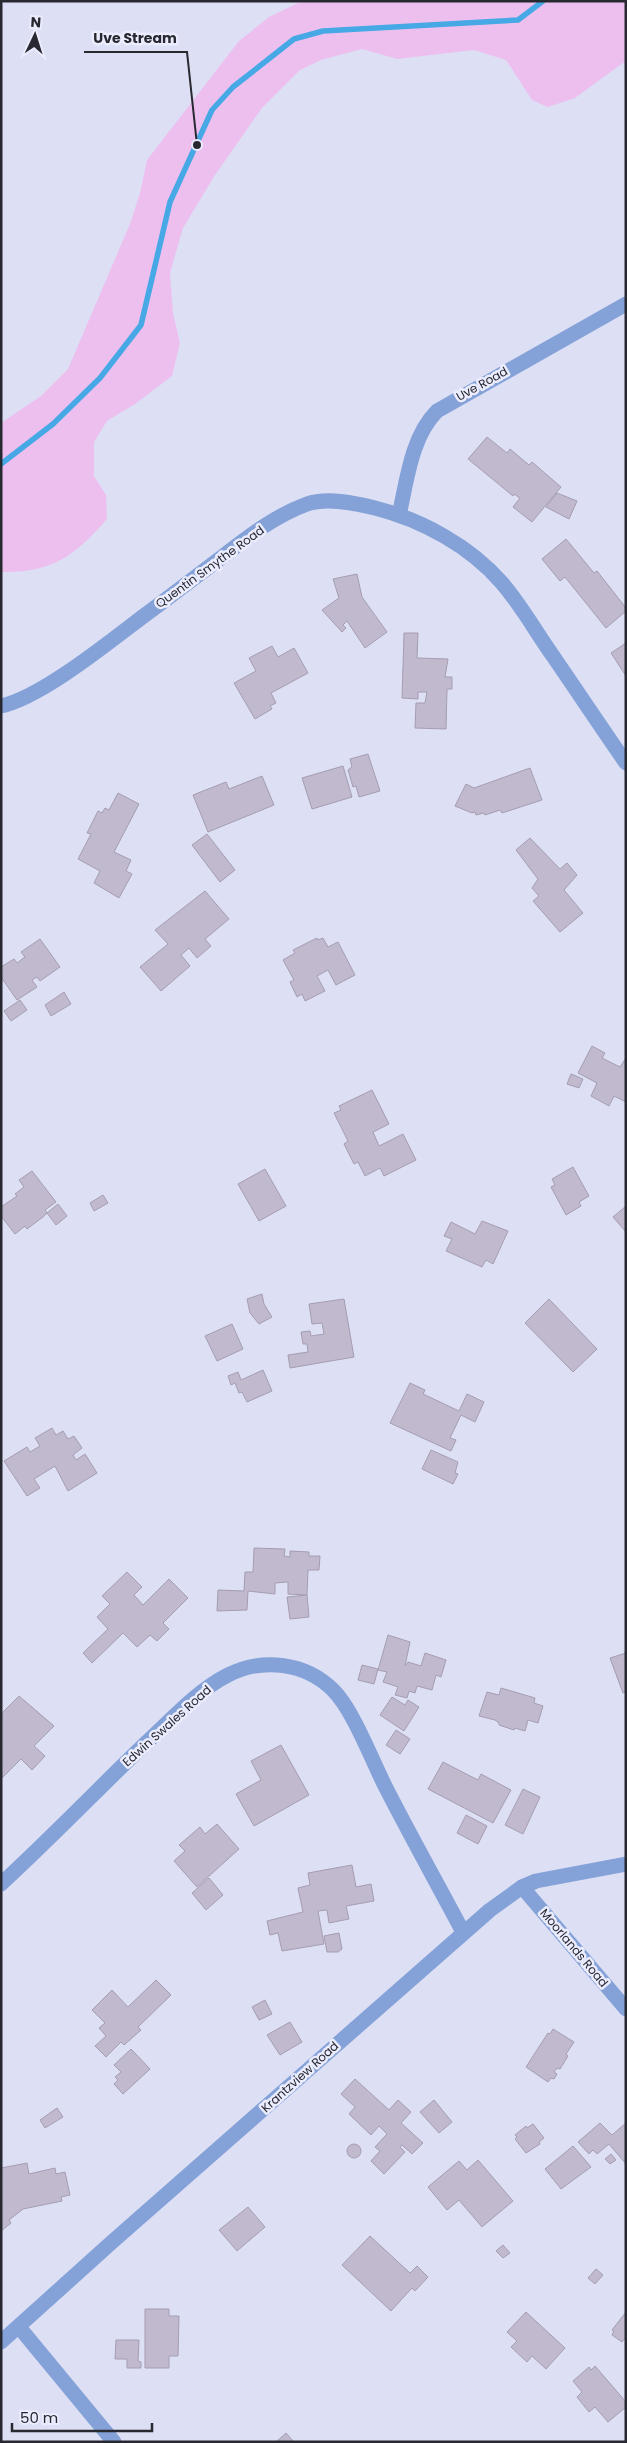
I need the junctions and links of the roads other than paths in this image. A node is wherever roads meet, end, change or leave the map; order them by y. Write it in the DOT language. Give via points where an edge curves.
graph roads {
  1 [pos="626,304"];
  2 [pos="399,515"];
  3 [pos="1,706"];
  4 [pos="626,762"];
  5 [pos="626,1864"];
  6 [pos="1,1884"];
  7 [pos="522,1887"];
  8 [pos="464,1932"];
  9 [pos="626,2009"];
  10 [pos="19,2327"];
  11 [pos="1,2342"];
  12 [pos="114,2442"];
  1 -- 2 [label="street, Uve Road" via="437,411 426,424 416,446"];
  2 -- 3 [label="street, Quentin Smythe Road" via="336,502 317,502 291,511 250,536 104,646 37,691"];
  2 -- 4 [label="street, Quentin Smythe Road" via="459,546 498,579"];
  5 -- 7 [label="street, Krantzview Road" via="536,1881"];
  6 -- 8 [label="street, Edwin Swales Road" via="207,1688 229,1674 254,1667 292,1666 319,1678 334,1690 346,1707 398,1812"];
  7 -- 8 [label="street, Krantzview Road"];
  7 -- 9 [label="street, Moorlands Road"];
  8 -- 10 [label="street, Krantzview Road"];
  10 -- 11 [label="street, Krantzview Road"];
  10 -- 12 [label="street"];
}
